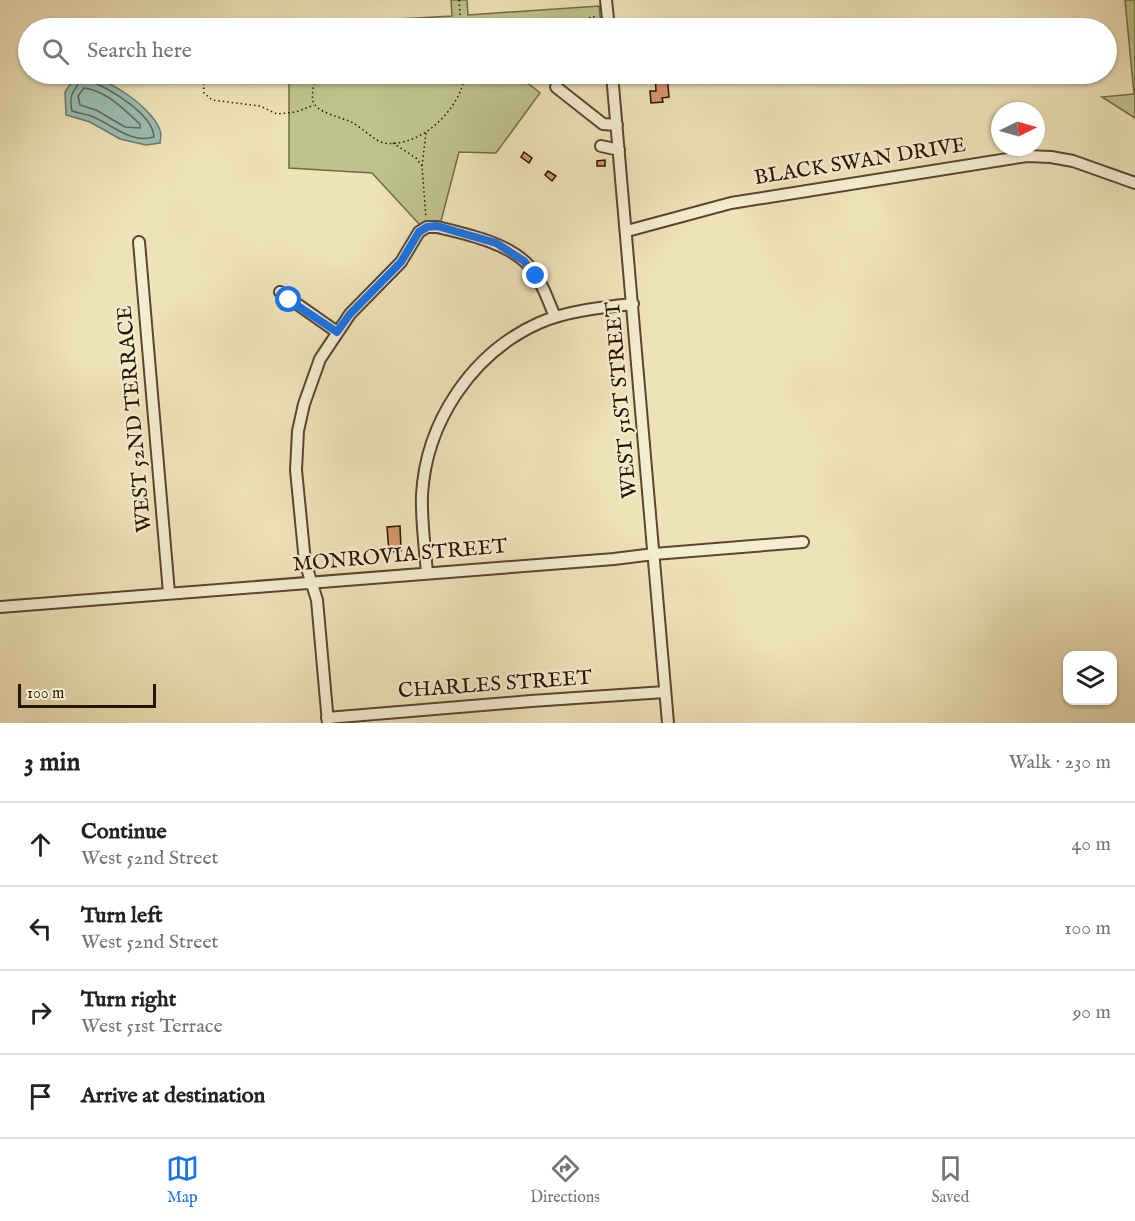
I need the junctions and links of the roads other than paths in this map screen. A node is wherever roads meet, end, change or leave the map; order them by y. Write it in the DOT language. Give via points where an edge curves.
graph roads {
  1 [pos="606,0"];
  2 [pos="607,18"];
  3 [pos="613,84"];
  4 [pos="556,87"];
  5 [pos="617,125"];
  6 [pos="601,146"];
  7 [pos="619,150"];
  8 [pos="1135,183"];
  9 [pos="627,231"];
  10 [pos="139,242"];
  11 [pos="280,292"];
  12 [pos="633,304"];
  13 [pos="555,317"];
  14 [pos="337,332"];
  15 [pos="803,542"];
  16 [pos="654,554"];
  17 [pos="427,573"];
  18 [pos="311,582"];
  19 [pos="169,593"];
  20 [pos="0,607"];
  21 [pos="665,692"];
  22 [pos="327,720"];
  23 [pos="668,723"];
  1 -- 2 [label="street"];
  3 -- 5 [label="street, WEST 51ST STREET"];
  4 -- 5 [label="street" via="603,124"];
  5 -- 7 [label="street, WEST 51ST STREET"];
  6 -- 7 [label="street"];
  7 -- 9 [label="street, WEST 51ST STREET"];
  8 -- 9 [label="street, BLACK SWAN DRIVE" via="1073,161 1027,156 731,203"];
  9 -- 12 [label="street, WEST 51ST STREET"];
  10 -- 19 [label="street, WEST 52ND TERRACE"];
  11 -- 14 [label="street"];
  12 -- 13 [label="street"];
  12 -- 16 [label="street, WEST 51ST STREET"];
  13 -- 14 [label="street" via="540,281 524,261 496,243 432,227 419,232 401,262"];
  13 -- 17 [label="street" via="518,334 498,349 479,365 447,407 425,470 422,512"];
  14 -- 18 [label="street" via="312,377 298,431 296,470 305,562"];
  15 -- 16 [label="street, MONROVIA STREET"];
  16 -- 17 [label="street, MONROVIA STREET"];
  16 -- 21 [label="street, WEST 51ST STREET"];
  17 -- 18 [label="street, MONROVIA STREET"];
  18 -- 19 [label="street, MONROVIA STREET"];
  18 -- 22 [label="street" via="317,600"];
  19 -- 20 [label="street, MONROVIA STREET"];
  21 -- 22 [label="street, CHARLES STREET"];
  21 -- 23 [label="street, WEST 51ST STREET"];
}
